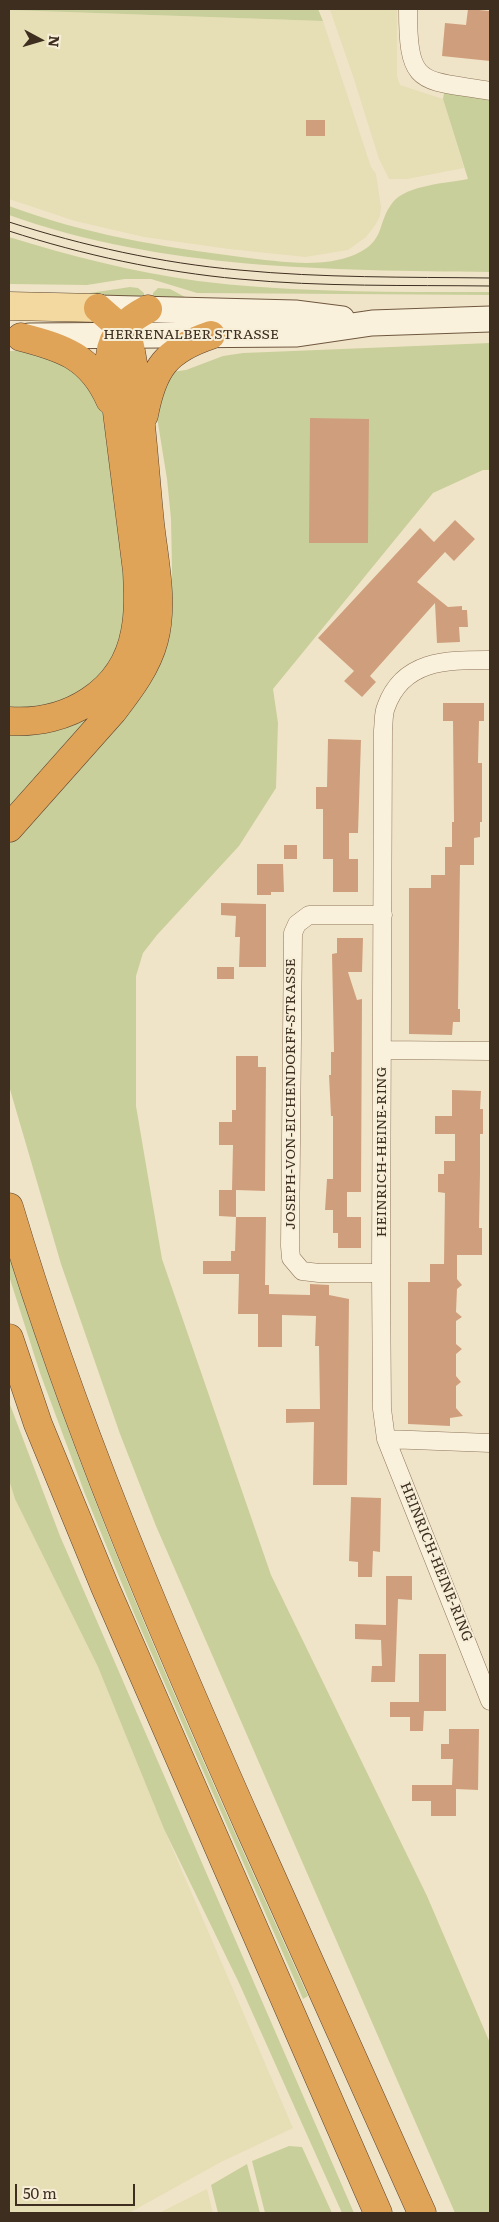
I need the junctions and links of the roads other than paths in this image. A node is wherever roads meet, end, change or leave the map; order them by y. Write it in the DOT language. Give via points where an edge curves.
graph roads {
  1 [pos="408,9"];
  2 [pos="490,91"];
  3 [pos="9,306"];
  4 [pos="98,308"];
  5 [pos="148,309"];
  6 [pos="490,319"];
  7 [pos="372,323"];
  8 [pos="121,333"];
  9 [pos="211,335"];
  10 [pos="15,337"];
  11 [pos="116,415"];
  12 [pos="141,434"];
  13 [pos="490,660"];
  14 [pos="9,720"];
  15 [pos="9,828"];
  16 [pos="382,915"];
  17 [pos="382,1050"];
  18 [pos="490,1051"];
  19 [pos="9,1207"];
  20 [pos="381,1273"];
  21 [pos="9,1338"];
  22 [pos="386,1439"];
  23 [pos="490,1443"];
  24 [pos="490,1701"];
  25 [pos="378,2213"];
  26 [pos="422,2213"];
  1 -- 2 [label="street" via="408,40 415,69 424,78 436,82"];
  3 -- 4 [label="main road, HERRENALBER STRASSE"];
  4 -- 5 [label="main road, HERRENALBER STRASSE"];
  4 -- 8 [label="highway"];
  5 -- 7 [label="main road, HERRENALBER STRASSE" via="295,313"];
  5 -- 8 [label="highway" via="129,320"];
  6 -- 7 [label="main road, HERRENALBER STRASSE"];
  7 -- 9 [label="main road, HERRENALBER STRASSE" via="297,334"];
  8 -- 9 [label="main road, HERRENALBER STRASSE"];
  8 -- 10 [label="main road, HERRENALBER STRASSE"];
  8 -- 11 [label="highway" via="111,347 110,356"];
  8 -- 12 [label="highway" via="132,358"];
  9 -- 12 [label="highway" via="177,349 164,363 150,389"];
  10 -- 11 [label="highway" via="50,344 82,360 103,384"];
  11 -- 14 [label="highway" via="137,570 138,606 132,642 113,679 97,696 77,709 41,720"];
  12 -- 15 [label="highway" via="159,608 154,641 139,674 113,712"];
  13 -- 16 [label="street, HEINRICH-HEINE-RING" via="434,662 402,681 385,708"];
  16 -- 17 [label="street, HEINRICH-HEINE-RING"];
  16 -- 20 [label="street, JOSEPH-VON-EICHENDORFF-STRASSE" via="309,916 297,924 293,933 290,1246 291,1258 302,1271"];
  17 -- 18 [label="street"];
  17 -- 20 [label="street, HEINRICH-HEINE-RING"];
  19 -- 26 [label="highway" via="72,1396 137,1568 212,1744"];
  20 -- 22 [label="street, HEINRICH-HEINE-RING" via="382,1409"];
  21 -- 25 [label="highway" via="38,1424 105,1587"];
  22 -- 23 [label="street"];
  22 -- 24 [label="street, HEINRICH-HEINE-RING"];
}
